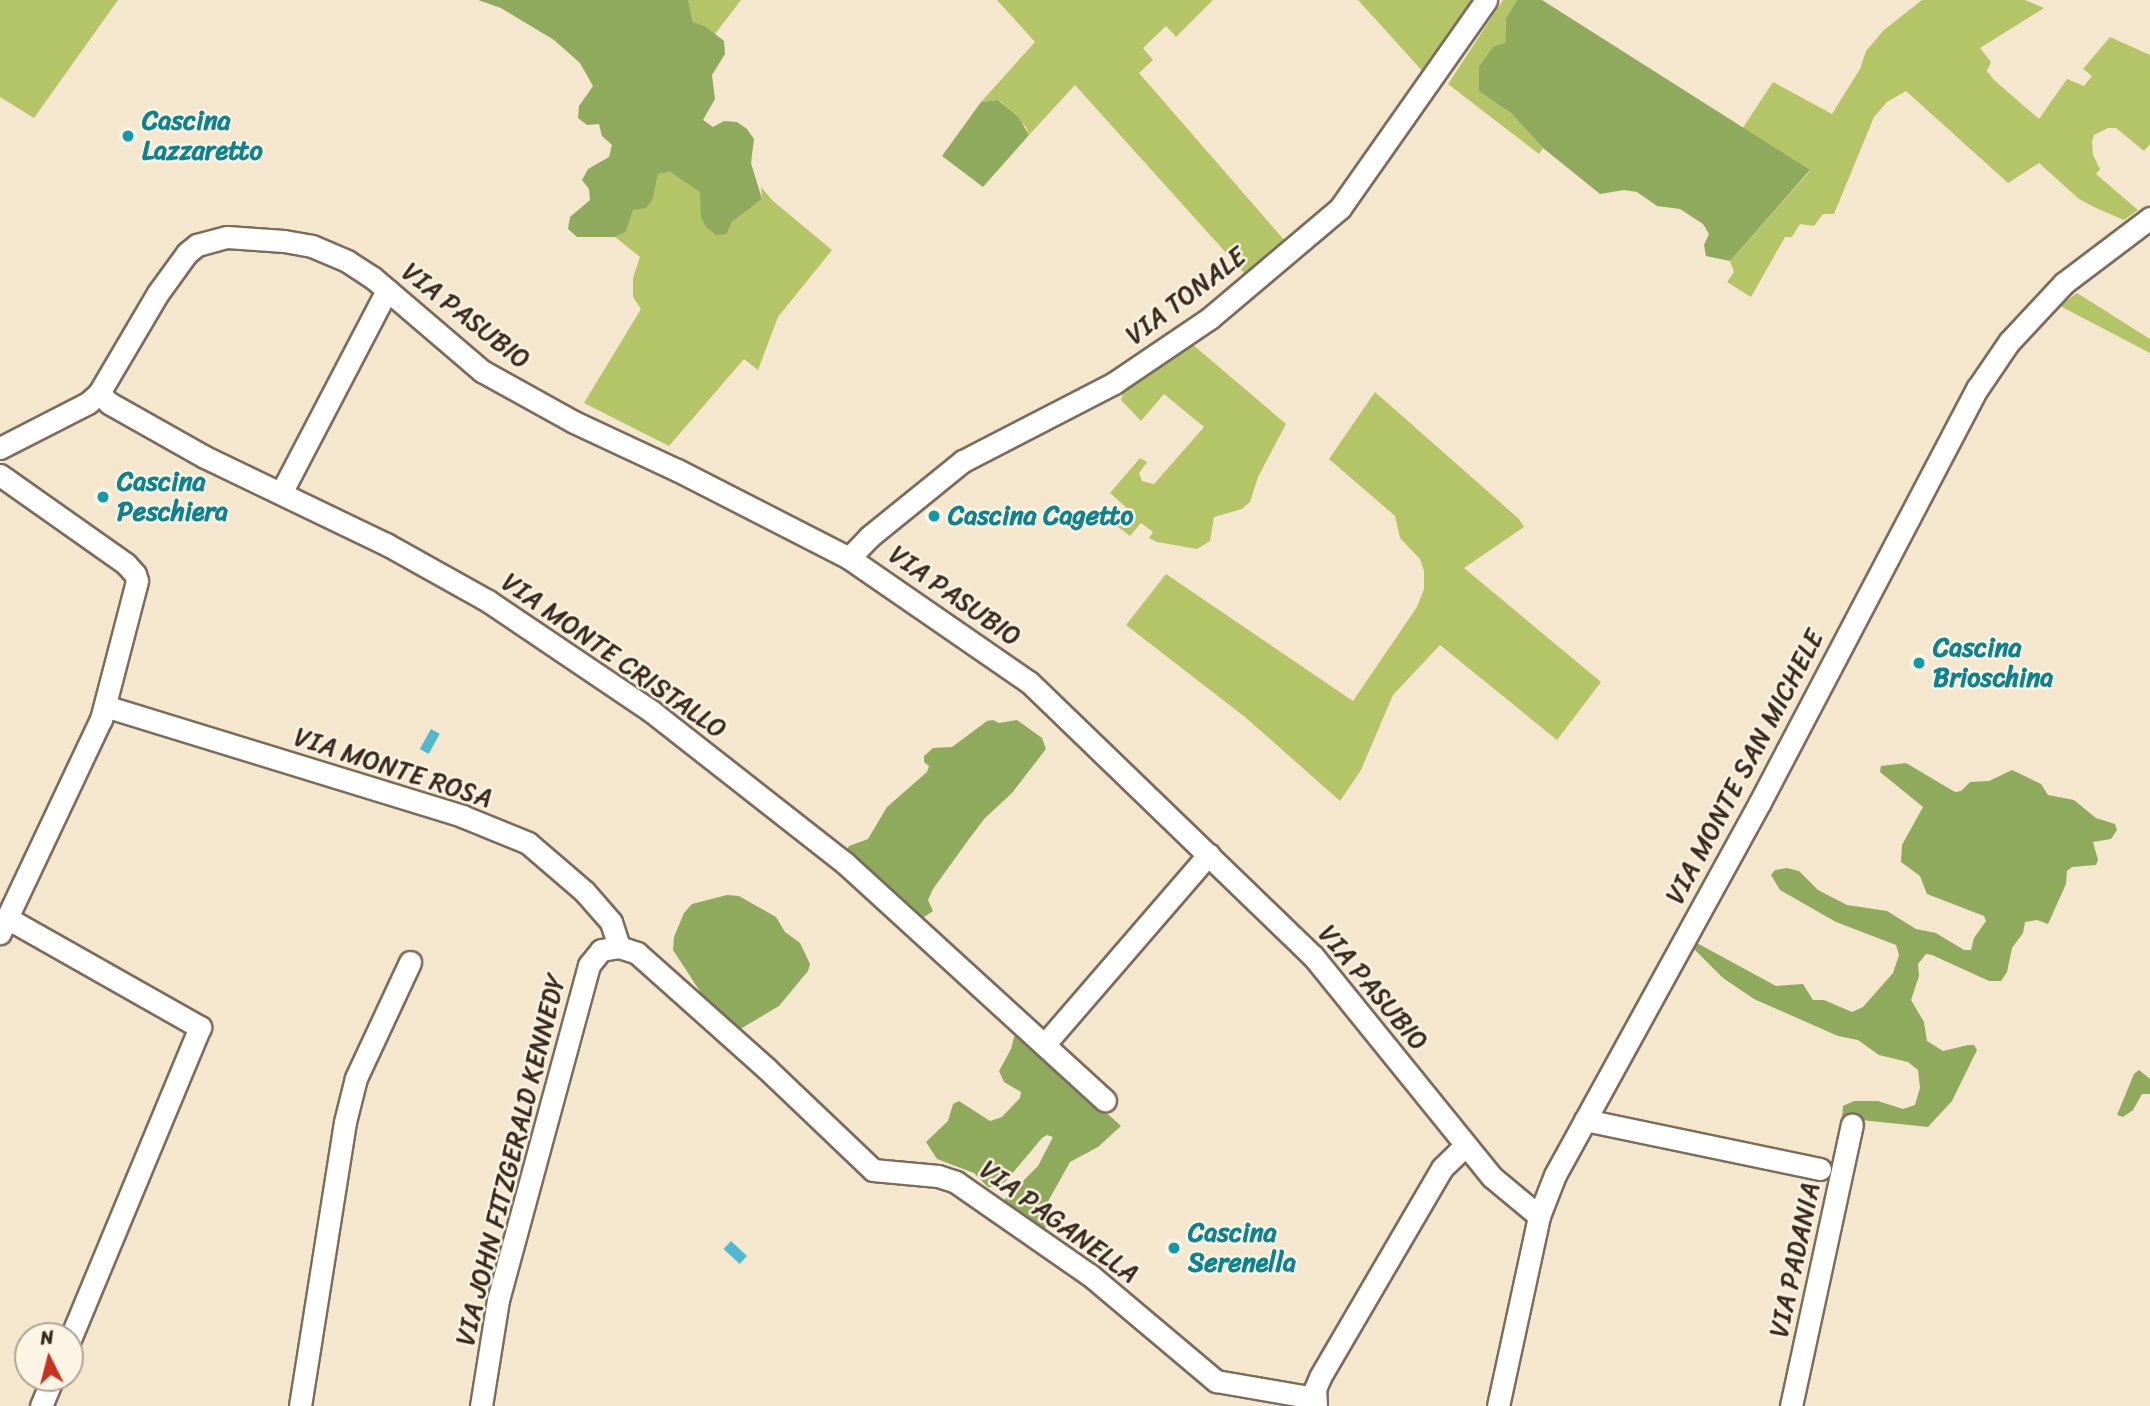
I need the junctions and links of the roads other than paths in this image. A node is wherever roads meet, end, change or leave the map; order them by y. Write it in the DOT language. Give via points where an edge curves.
graph roads {
  1 [pos="1486,0"];
  2 [pos="2150,218"];
  3 [pos="387,290"];
  4 [pos="99,393"];
  5 [pos="0,449"];
  6 [pos="0,475"];
  7 [pos="281,493"];
  8 [pos="849,558"];
  9 [pos="105,706"];
  10 [pos="1209,854"];
  11 [pos="3,925"];
  12 [pos="619,947"];
  13 [pos="410,962"];
  14 [pos="1044,1045"];
  15 [pos="1105,1100"];
  16 [pos="1585,1119"];
  17 [pos="1852,1125"];
  18 [pos="1466,1145"];
  19 [pos="1820,1168"];
  20 [pos="1539,1216"];
  21 [pos="77,1322"];
  22 [pos="1315,1402"];
  23 [pos="300,1406"];
  24 [pos="481,1406"];
  25 [pos="1497,1406"];
  26 [pos="1791,1406"];
  1 -- 8 [label="street, VIA TONALE" via="1340,208 1210,318 1114,383 963,461"];
  2 -- 16 [label="street, VIA MONTE SAN MICHELE" via="2064,284 2009,342 1977,389 1760,802"];
  3 -- 4 [label="street, VIA PASUBIO" via="347,261 312,246 227,237 197,245 158,293"];
  3 -- 7 [label="street"];
  3 -- 8 [label="street, VIA PASUBIO" via="482,371 523,395"];
  4 -- 5 [label="street"];
  4 -- 7 [label="street, VIA MONTE CRISTALLO" via="205,457"];
  6 -- 9 [label="street" via="135,574 136,587"];
  7 -- 14 [label="street, VIA MONTE CRISTALLO" via="488,601 650,711 845,863"];
  8 -- 10 [label="street, VIA PASUBIO" via="1029,682"];
  9 -- 11 [label="street"];
  9 -- 12 [label="street, VIA MONTE ROSA" via="462,817 528,843 584,891 611,922"];
  10 -- 14 [label="street"];
  10 -- 18 [label="street, VIA PASUBIO" via="1320,964"];
  11 -- 21 [label="street" via="200,1027"];
  12 -- 22 [label="street, VIA PAGANELLA" via="637,953 873,1170 956,1182 1090,1275 1216,1381"];
  12 -- 24 [label="street, VIA JOHN FITZGERALD KENNEDY" via="601,950 589,965 498,1300"];
  13 -- 23 [label="street" via="364,1058 345,1122"];
  14 -- 15 [label="street, VIA MONTE CRISTALLO"];
  16 -- 19 [label="street"];
  16 -- 20 [label="street, VIA MONTE SAN MICHELE"];
  17 -- 26 [label="street, VIA PADANIA"];
  18 -- 20 [label="street, VIA PASUBIO" via="1500,1185"];
  18 -- 22 [label="street, VIA PAGANELLA" via="1441,1168 1320,1377"];
  20 -- 25 [label="street, VIA MONTE SAN MICHELE"];
}
